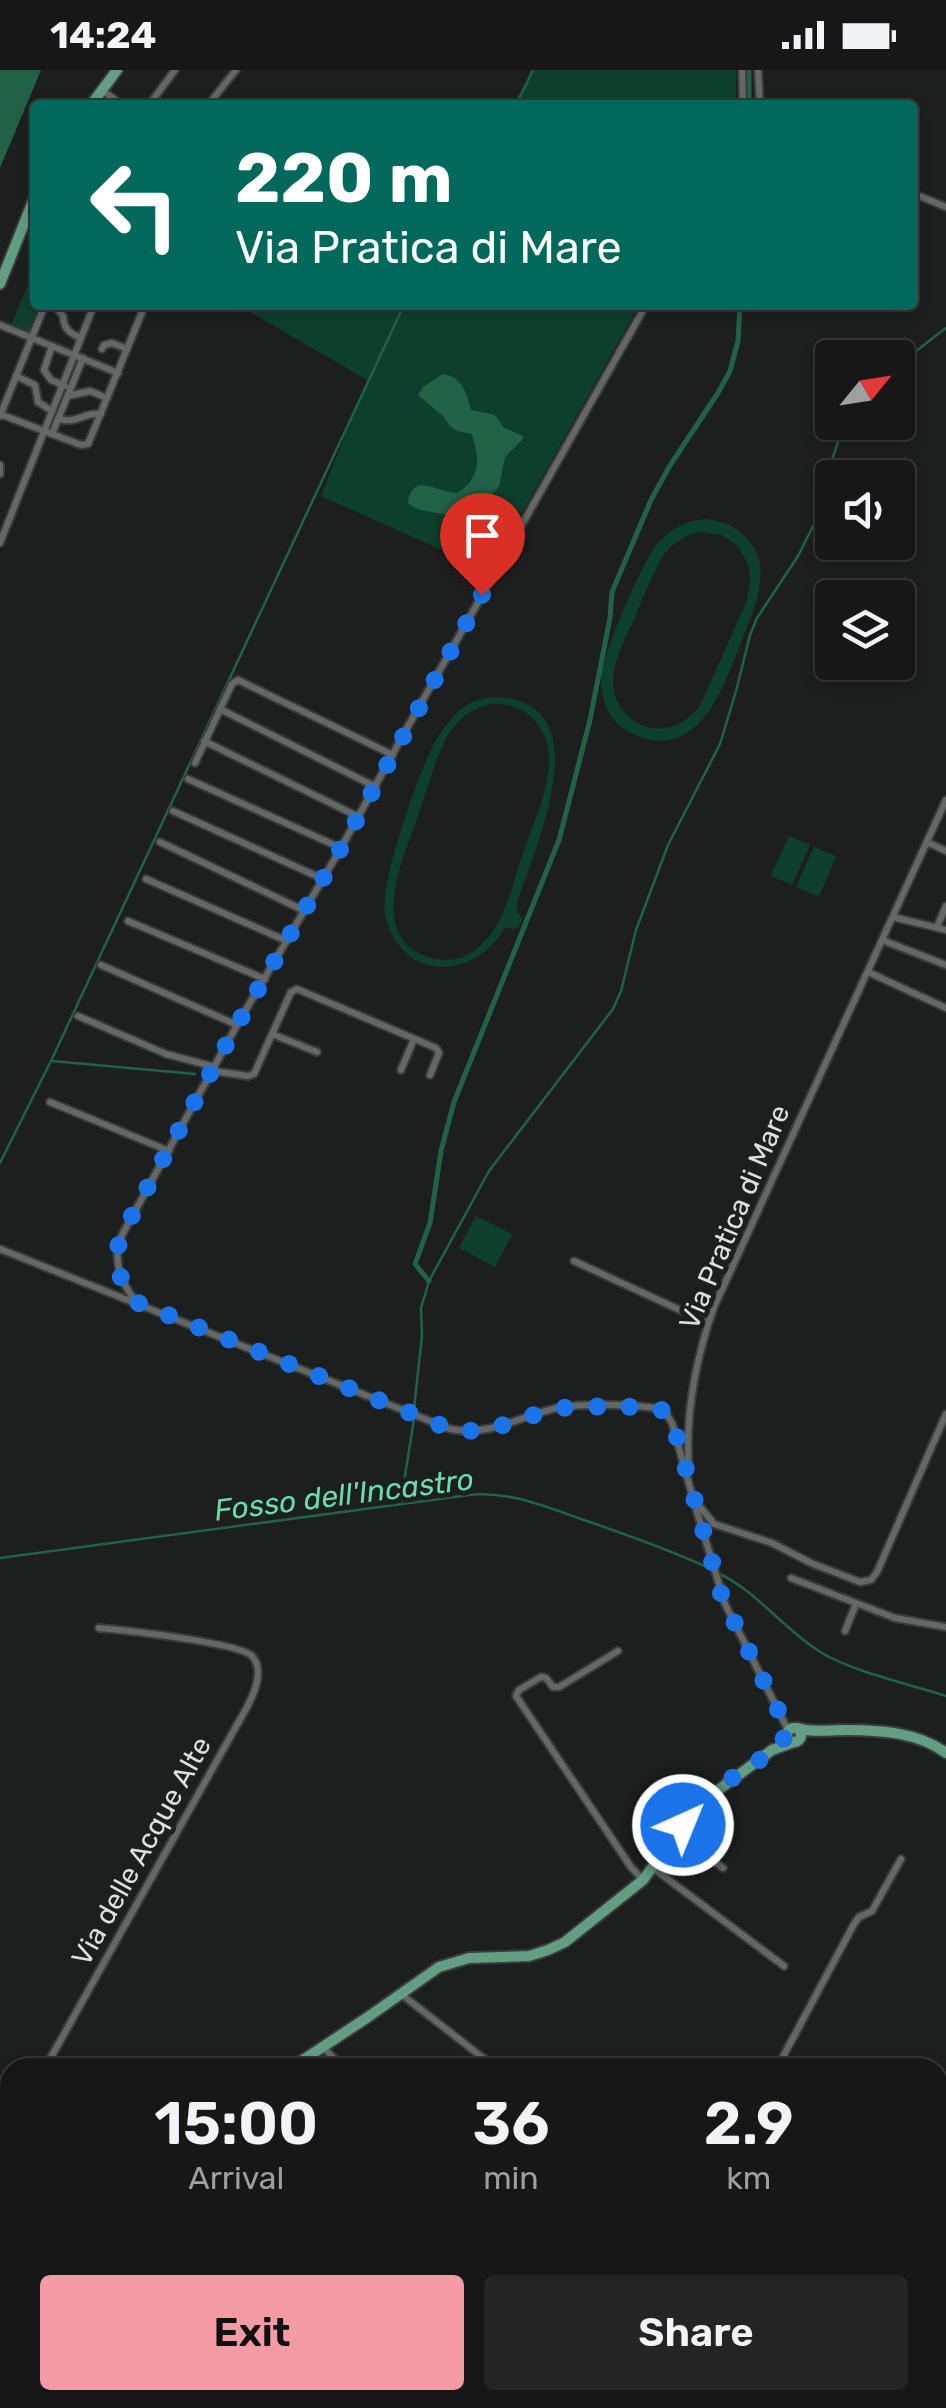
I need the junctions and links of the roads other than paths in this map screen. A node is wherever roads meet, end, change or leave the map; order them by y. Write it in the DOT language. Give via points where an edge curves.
graph roads {
  1 [pos="117,70"];
  2 [pos="175,70"];
  3 [pos="236,70"];
  4 [pos="742,70"];
  5 [pos="758,70"];
  6 [pos="102,90"];
  7 [pos="95,100"];
  8 [pos="115,100"];
  9 [pos="153,100"];
  10 [pos="212,100"];
  11 [pos="742,100"];
  12 [pos="760,100"];
  13 [pos="918,195"];
  14 [pos="946,207"];
  15 [pos="30,210"];
  16 [pos="0,284"];
  17 [pos="44,310"];
  18 [pos="92,310"];
  19 [pos="143,310"];
  20 [pos="643,310"];
  21 [pos="59,311"];
  22 [pos="0,326"];
  23 [pos="31,338"];
  24 [pos="82,338"];
  25 [pos="52,346"];
  26 [pos="102,349"];
  27 [pos="127,350"];
  28 [pos="79,357"];
  29 [pos="118,373"];
  30 [pos="16,376"];
  31 [pos="67,390"];
  32 [pos="107,398"];
  33 [pos="52,411"];
  34 [pos="101,414"];
  35 [pos="0,415"];
  36 [pos="58,419"];
  37 [pos="48,432"];
  38 [pos="0,466"];
  39 [pos="0,474"];
  40 [pos="0,510"];
  41 [pos="11,514"];
  42 [pos="1,537"];
  43 [pos="220,709"];
  44 [pos="204,742"];
  45 [pos="393,755"];
  46 [pos="196,763"];
  47 [pos="188,779"];
  48 [pos="376,787"];
  49 [pos="946,800"];
  50 [pos="173,811"];
  51 [pos="359,817"];
  52 [pos="160,842"];
  53 [pos="927,842"];
  54 [pos="341,848"];
  55 [pos="946,851"];
  56 [pos="146,879"];
  57 [pos="323,879"];
  58 [pos="946,906"];
  59 [pos="304,911"];
  60 [pos="893,918"];
  61 [pos="128,920"];
  62 [pos="942,928"];
  63 [pos="882,940"];
  64 [pos="287,942"];
  65 [pos="101,965"];
  66 [pos="946,965"];
  67 [pos="868,972"];
  68 [pos="265,980"];
  69 [pos="946,1008"];
  70 [pos="78,1016"];
  71 [pos="237,1025"];
  72 [pos="272,1034"];
  73 [pos="414,1038"];
  74 [pos="318,1052"];
  75 [pos="214,1069"];
  76 [pos="401,1070"];
  77 [pos="430,1075"];
  78 [pos="50,1102"];
  79 [pos="168,1151"];
  80 [pos="0,1249"];
  81 [pos="574,1261"];
  82 [pos="136,1302"];
  83 [pos="708,1323"];
  84 [pos="946,1414"];
  85 [pos="694,1498"];
  86 [pos="790,1578"];
  87 [pos="856,1604"];
  88 [pos="946,1627"];
  89 [pos="100,1628"];
  90 [pos="845,1631"];
  91 [pos="618,1651"];
  92 [pos="792,1732"];
  93 [pos="946,1753"];
  94 [pos="677,1833"];
  95 [pos="900,1859"];
  96 [pos="653,1868"];
  97 [pos="722,1868"];
  98 [pos="643,1880"];
  99 [pos="784,1966"];
  100 [pos="400,1994"];
  101 [pos="323,2047"];
  102 [pos="307,2057"];
  103 [pos="51,2058"];
  104 [pos="334,2058"];
  105 [pos="483,2058"];
  106 [pos="781,2058"];
  1 -- 6 [label="main road"];
  2 -- 9 [label="street"];
  3 -- 10 [label="street"];
  4 -- 11 [label="street"];
  5 -- 12 [label="street"];
  6 -- 7 [label="main road"];
  6 -- 8 [label="street"];
  13 -- 14 [label="street"];
  15 -- 16 [label="main road"];
  17 -- 23 [label="street"];
  18 -- 24 [label="street"];
  19 -- 27 [label="street"];
  20 -- 45 [label="street"];
  21 -- 24 [label="street" via="67,330"];
  22 -- 23 [label="street"];
  23 -- 25 [label="street"];
  23 -- 30 [label="street"];
  24 -- 28 [label="street"];
  25 -- 28 [label="street"];
  25 -- 31 [label="street" via="44,370"];
  26 -- 27 [label="street" via="112,343"];
  27 -- 29 [label="street"];
  28 -- 29 [label="street"];
  28 -- 31 [label="street"];
  29 -- 32 [label="street"];
  30 -- 33 [label="street" via="34,384 38,402"];
  30 -- 35 [label="street"];
  31 -- 32 [label="street"];
  31 -- 33 [label="street"];
  31 -- 36 [label="street"];
  32 -- 34 [label="street"];
  33 -- 37 [label="street"];
  34 -- 36 [label="street"];
  34 -- 37 [label="street" via="87,445"];
  35 -- 37 [label="street"];
  36 -- 37 [label="street"];
  37 -- 41 [label="street"];
  38 -- 39 [label="street"];
  40 -- 41 [label="street"];
  41 -- 42 [label="street"];
  43 -- 44 [label="street"];
  43 -- 45 [label="street" via="240,680"];
  43 -- 48 [label="street"];
  44 -- 46 [label="street"];
  44 -- 51 [label="street"];
  45 -- 48 [label="street"];
  47 -- 54 [label="street"];
  48 -- 51 [label="street"];
  49 -- 53 [label="street, Via Pratica di Mare"];
  50 -- 57 [label="street"];
  51 -- 54 [label="street"];
  52 -- 59 [label="street"];
  53 -- 55 [label="street"];
  53 -- 60 [label="street, Via Pratica di Mare"];
  54 -- 57 [label="street"];
  56 -- 64 [label="street"];
  57 -- 59 [label="street"];
  58 -- 62 [label="street"];
  59 -- 64 [label="street"];
  60 -- 62 [label="street"];
  60 -- 63 [label="street, Via Pratica di Mare"];
  61 -- 68 [label="street"];
  63 -- 66 [label="street"];
  63 -- 67 [label="street, Via Pratica di Mare"];
  64 -- 68 [label="street"];
  65 -- 71 [label="street"];
  67 -- 69 [label="street"];
  67 -- 83 [label="street, Via Pratica di Mare"];
  68 -- 71 [label="street"];
  70 -- 75 [label="street"];
  71 -- 75 [label="street"];
  72 -- 73 [label="street" via="298,989"];
  72 -- 74 [label="street"];
  72 -- 75 [label="street" via="253,1075"];
  73 -- 76 [label="street"];
  73 -- 77 [label="street" via="439,1051"];
  75 -- 79 [label="street"];
  78 -- 79 [label="street"];
  79 -- 82 [label="street" via="117,1248 121,1277"];
  80 -- 82 [label="street"];
  81 -- 83 [label="street"];
  82 -- 85 [label="street" via="450,1429 491,1429 572,1406 660,1409 671,1420"];
  83 -- 85 [label="street, Via Pratica di Mare" via="688,1429"];
  84 -- 85 [label="street" via="869,1581 715,1525"];
  85 -- 92 [label="street, Via Pratica di Mare" via="726,1607"];
  86 -- 87 [label="street"];
  87 -- 88 [label="street"];
  87 -- 90 [label="street"];
  89 -- 103 [label="street, Via delle Acque Alte" via="250,1654 258,1673 249,1705"];
  91 -- 98 [label="street" via="558,1688 540,1677 516,1698"];
  92 -- 93 [label="main road" via="896,1734"];
  92 -- 94 [label="main road" via="714,1792"];
  94 -- 96 [label="main road"];
  94 -- 97 [label="street"];
  95 -- 106 [label="street" via="872,1910 855,1922"];
  96 -- 98 [label="main road"];
  96 -- 99 [label="street"];
  98 -- 100 [label="main road" via="557,1946 520,1957 451,1962"];
  100 -- 101 [label="main road"];
  100 -- 105 [label="street"];
  101 -- 102 [label="main road"];
  101 -- 104 [label="street"];
}
